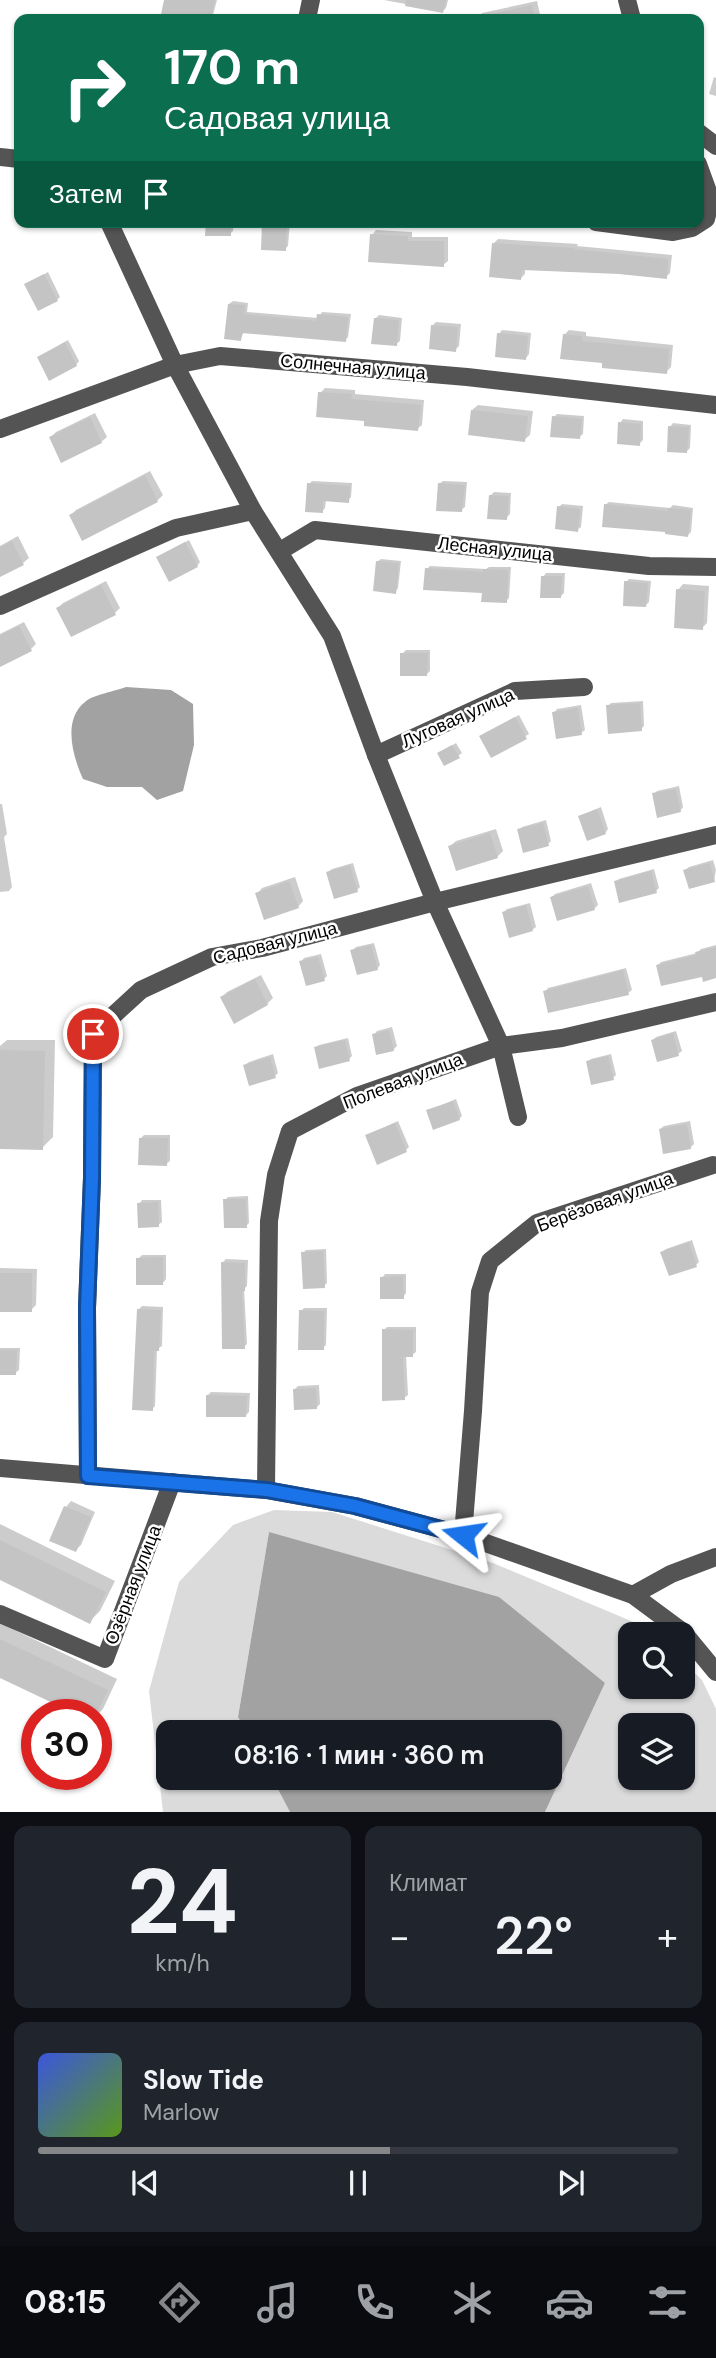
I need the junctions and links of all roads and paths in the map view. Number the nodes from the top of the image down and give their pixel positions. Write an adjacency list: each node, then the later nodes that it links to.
1 (704, 181): 2 (street)
2 (704, 220)
3 (112, 228): 6 (street)
4 (642, 228): 5 (street)
5 (692, 228)
6 (174, 365): 7 (street, Солнечная улица); 8 (street, Солнечная улица); 9 (street)
7 (716, 405)
8 (0, 429)
9 (253, 511): 10 (street); 12 (street)
10 (280, 551): 11 (street, Лесная улица); 14 (street)
11 (716, 567)
12 (0, 606)
13 (584, 687): 14 (street, Луговая улица)
14 (376, 755): 16 (street)
15 (716, 835): 16 (street, Садовая улица)
16 (435, 902): 18 (street); 22 (street, Садовая улица)
17 (716, 1002): 18 (street, Полевая улица)
18 (501, 1046): 19 (street); 24 (street, Полевая улица)
19 (518, 1117)
20 (713, 1165): 25 (street, Берёзовая улица)
21 (0, 1468): 22 (street)
22 (88, 1476): 23 (street)
23 (172, 1482): 24 (street); 28 (street, Озёрная улица)
24 (267, 1490): 25 (street)
25 (463, 1535): 27 (street)
26 (716, 1557): 27 (street)
27 (633, 1595): 29 (street)
28 (0, 1614)
29 (716, 1672)

